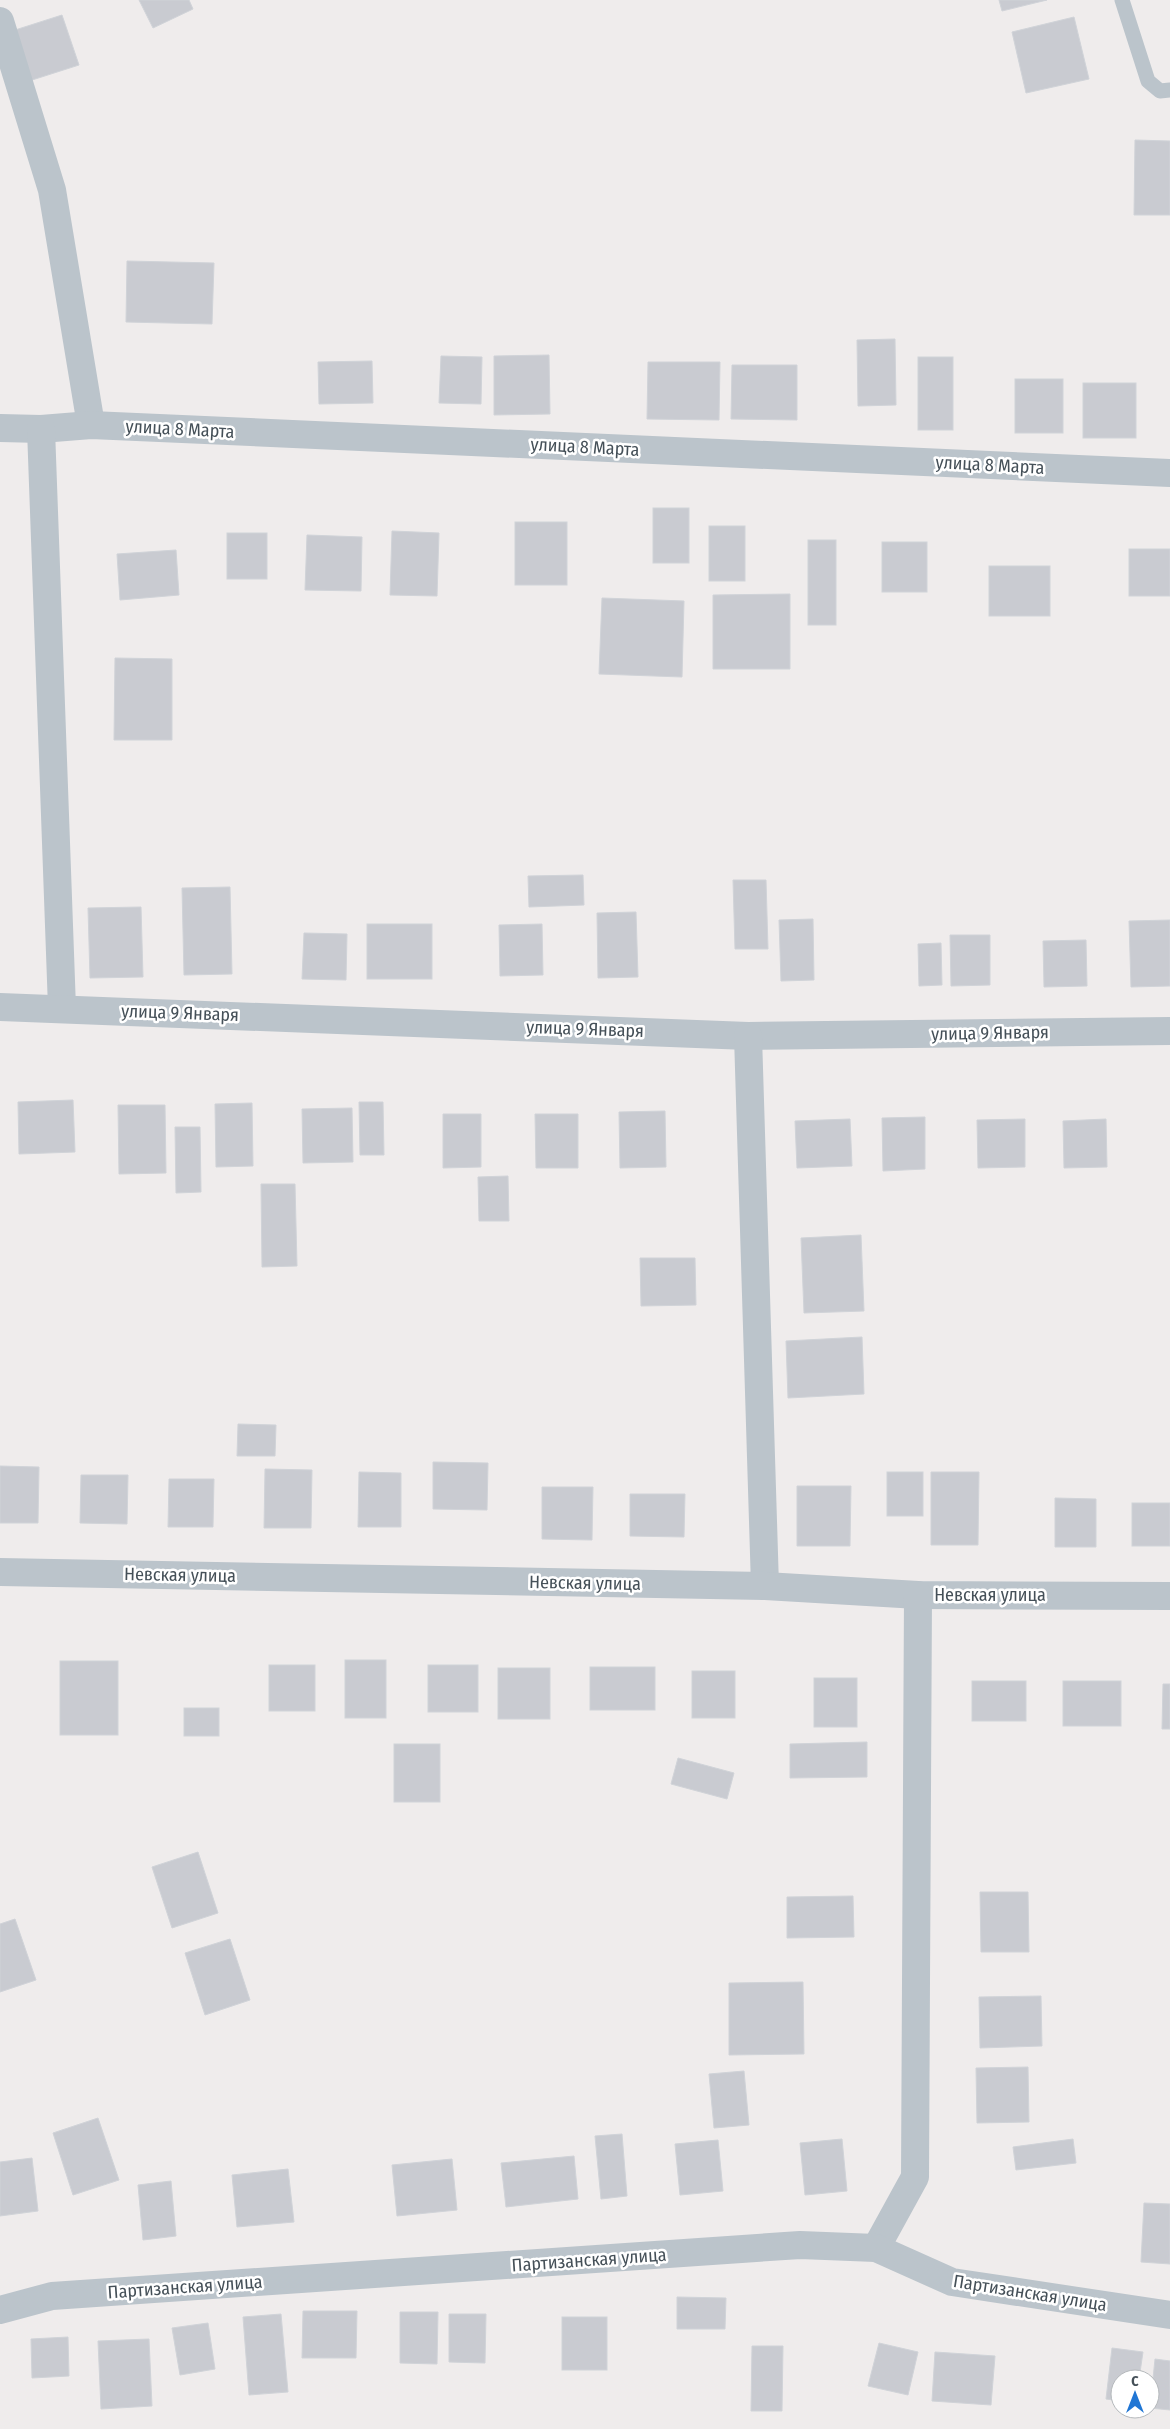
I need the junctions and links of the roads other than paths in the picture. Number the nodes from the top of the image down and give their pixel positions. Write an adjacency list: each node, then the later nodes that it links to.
1 (1122, 0): 3 (lane)
2 (0, 21): 4 (street)
3 (1170, 90)
4 (91, 425): 6 (street, улица 8 Марта); 7 (street, улица 8 Марта)
5 (0, 428): 6 (street, улица 8 Марта)
6 (41, 429): 9 (street)
7 (1170, 473)
8 (0, 1007): 9 (street, улица 9 Января)
9 (62, 1008): 11 (street, улица 9 Января)
10 (1170, 1032): 11 (street, улица 9 Января)
11 (748, 1036): 13 (street)
12 (0, 1572): 13 (street, Невская улица)
13 (765, 1586): 14 (street, Невская улица)
14 (918, 1595): 15 (street, Невская улица); 16 (street)
15 (1170, 1596)
16 (876, 2248): 17 (street, Партизанская улица); 18 (street, Партизанская улица)
17 (0, 2310)
18 (1170, 2315)

